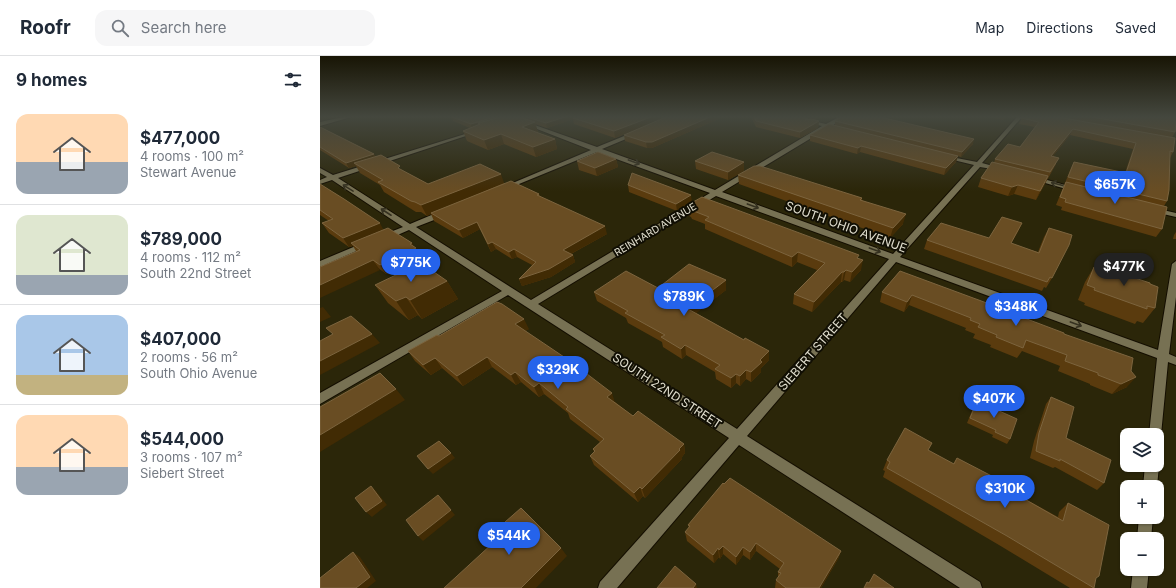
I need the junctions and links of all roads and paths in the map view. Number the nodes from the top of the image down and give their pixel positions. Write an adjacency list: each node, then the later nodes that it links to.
1 (442, 142): 12 (street)
2 (577, 142): 6 (street, SOUTH OHIO AVENUE)
3 (614, 142): 6 (street)
4 (800, 142): 15 (street, REINHARD AVENUE)
5 (998, 142): 8 (street, SIEBERT STREET)
6 (597, 149): 14 (street); 15 (street, SOUTH OHIO AVENUE, one-way to 15)
7 (933, 153): 8 (street)
8 (978, 164): 10 (street); 21 (street, SIEBERT STREET)
9 (320, 170): 12 (street, SOUTH 22ND STREET)
10 (1008, 172)
11 (1024, 176): 16 (street, one-way to 11)
12 (332, 178): 13 (street); 20 (street, SOUTH 22ND STREET, one-way to 12)
13 (320, 182)
14 (500, 189)
15 (716, 192): 21 (street, SOUTH OHIO AVENUE, one-way to 21); 25 (street, REINHARD AVENUE)
16 (1085, 192)
17 (1146, 207): 19 (street)
18 (451, 210): 20 (street)
19 (1176, 215)
20 (410, 227): 22 (street); 24 (street, SOUTH 22ND STREET)
21 (896, 258): 26 (street, SOUTH OHIO AVENUE, one-way to 26); 30 (street, SIEBERT STREET)
22 (320, 264)
23 (1176, 264): 26 (street)
24 (510, 290): 25 (street, SOUTH 22ND STREET); 28 (street)
25 (531, 304): 30 (street, SOUTH 22ND STREET)
26 (1164, 356): 27 (street, SOUTH OHIO AVENUE); 29 (street)
27 (1176, 361)
28 (320, 399)
29 (1156, 428)
30 (739, 437): 32 (street, SIEBERT STREET); 33 (street, SOUTH 22ND STREET)
31 (1140, 576): 34 (street)
32 (606, 588)
33 (974, 588)
34 (1139, 588)

